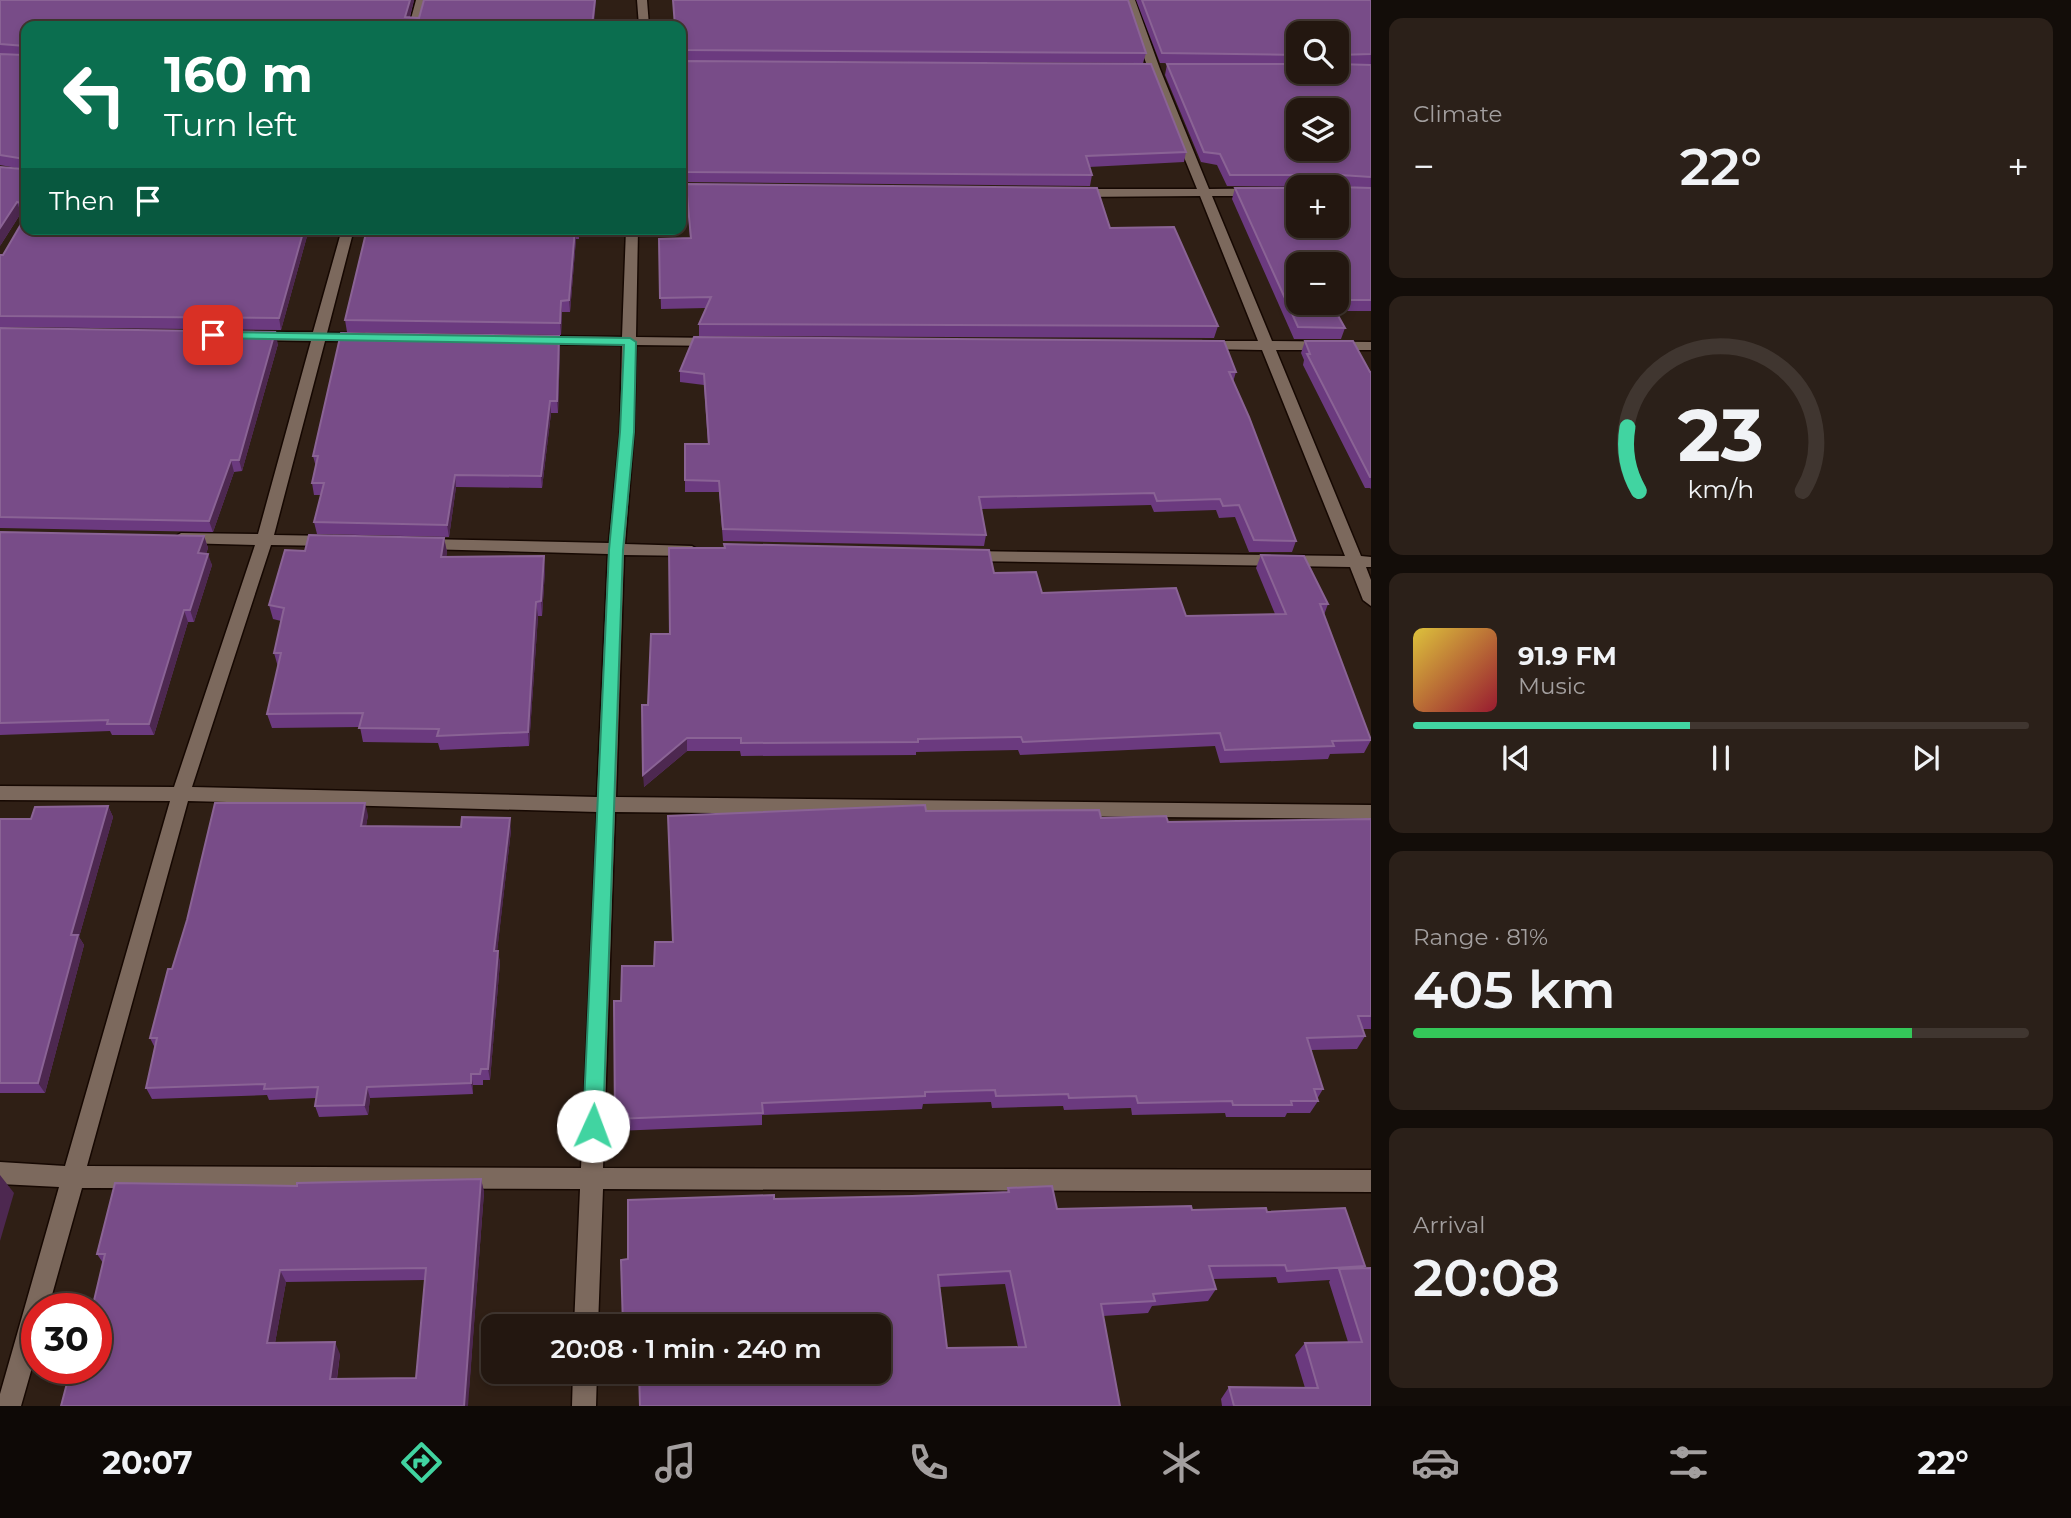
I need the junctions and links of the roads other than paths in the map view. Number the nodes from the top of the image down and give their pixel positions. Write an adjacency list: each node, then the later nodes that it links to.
1 (421, 0): 4 (street)
2 (642, 0): 5 (street)
3 (1130, 0): 6 (street)
4 (415, 21)
5 (644, 21)
6 (1206, 192): 7 (street); 8 (street); 18 (street)
7 (1286, 192)
8 (1060, 193)
9 (346, 235): 12 (street)
10 (632, 235): 15 (street)
11 (236, 335): 12 (street)
12 (320, 336): 13 (street); 21 (street)
13 (374, 337)
14 (522, 340): 15 (street)
15 (630, 342): 16 (street); 24 (street)
16 (727, 342)
17 (1185, 344): 18 (street)
18 (1269, 345): 19 (street); 27 (street)
19 (1371, 346)
20 (167, 538): 21 (street)
21 (265, 539): 22 (street); 30 (street)
22 (346, 541)
23 (400, 543): 24 (street)
24 (616, 550): 25 (street); 31 (street)
25 (714, 551)
26 (951, 555): 27 (street)
27 (1364, 562): 28 (street)
28 (1371, 600)
29 (0, 793): 30 (street)
30 (181, 794): 31 (street); 34 (street)
31 (607, 804): 32 (street); 35 (street)
32 (1371, 812)
33 (0, 1173): 34 (street)
34 (71, 1177): 35 (street); 39 (street)
35 (591, 1180): 36 (street); 37 (street)
36 (1371, 1181)
37 (586, 1314)
38 (585, 1384): 40 (street)
39 (9, 1406)
40 (584, 1406)

